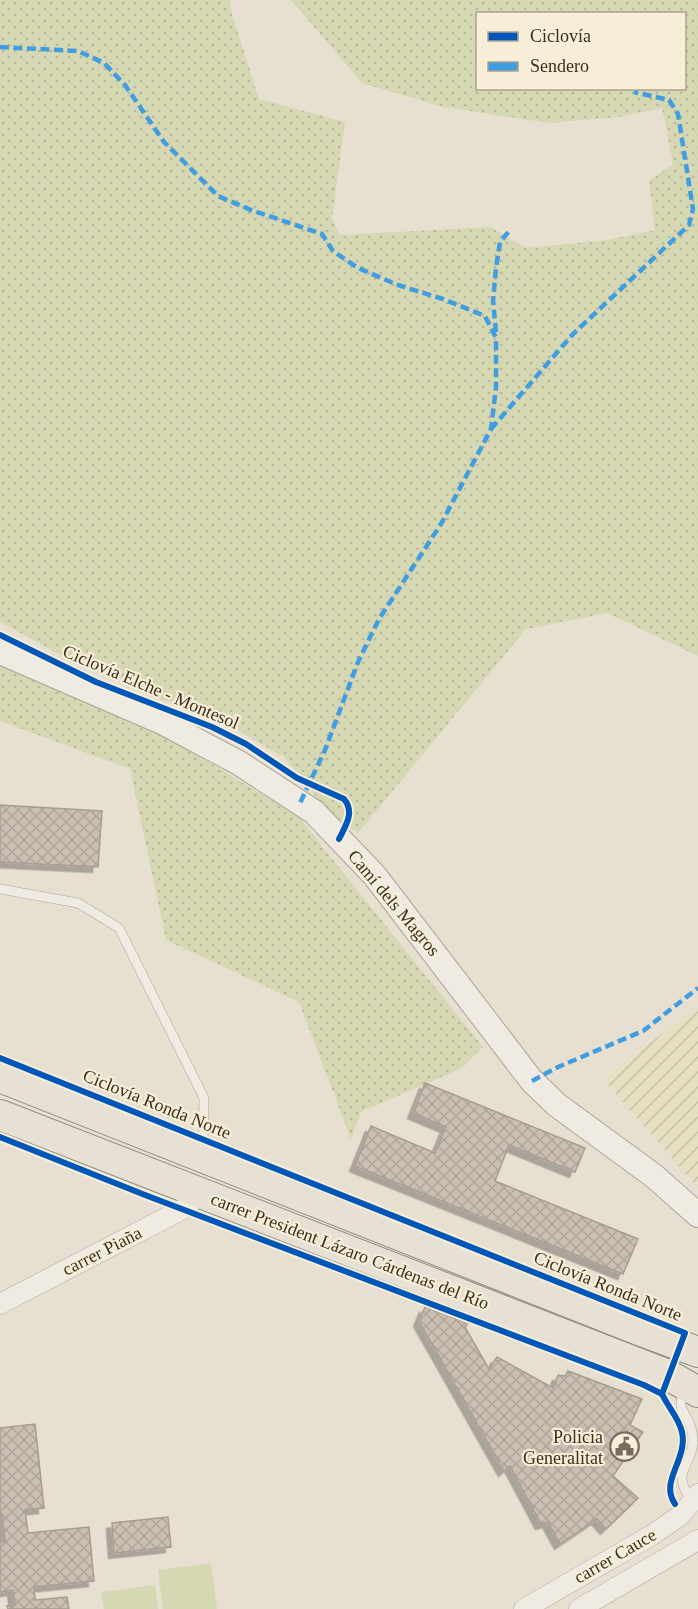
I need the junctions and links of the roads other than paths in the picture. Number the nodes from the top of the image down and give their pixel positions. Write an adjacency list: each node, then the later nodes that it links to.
1 (0, 652): 7 (street, Camí dels Magros)
2 (0, 890): 5 (lane)
3 (0, 1077): 5 (main road, carrer President Lázaro Cárdenas del Río)
4 (0, 1115): 6 (main road, carrer President Lázaro Cárdenas del Río)
5 (203, 1158): 9 (main road, carrer President Lázaro Cárdenas del Río)
6 (201, 1193): 8 (street, carrer Piaña); 10 (main road, carrer President Lázaro Cárdenas del Río)
7 (698, 1215)
8 (0, 1304)
9 (698, 1352)
10 (692, 1388): 11 (lane)
11 (695, 1498): 13 (street, carrer Cauce)
12 (698, 1540): 14 (street, carrer Cauce)
13 (524, 1609)
14 (579, 1609)

